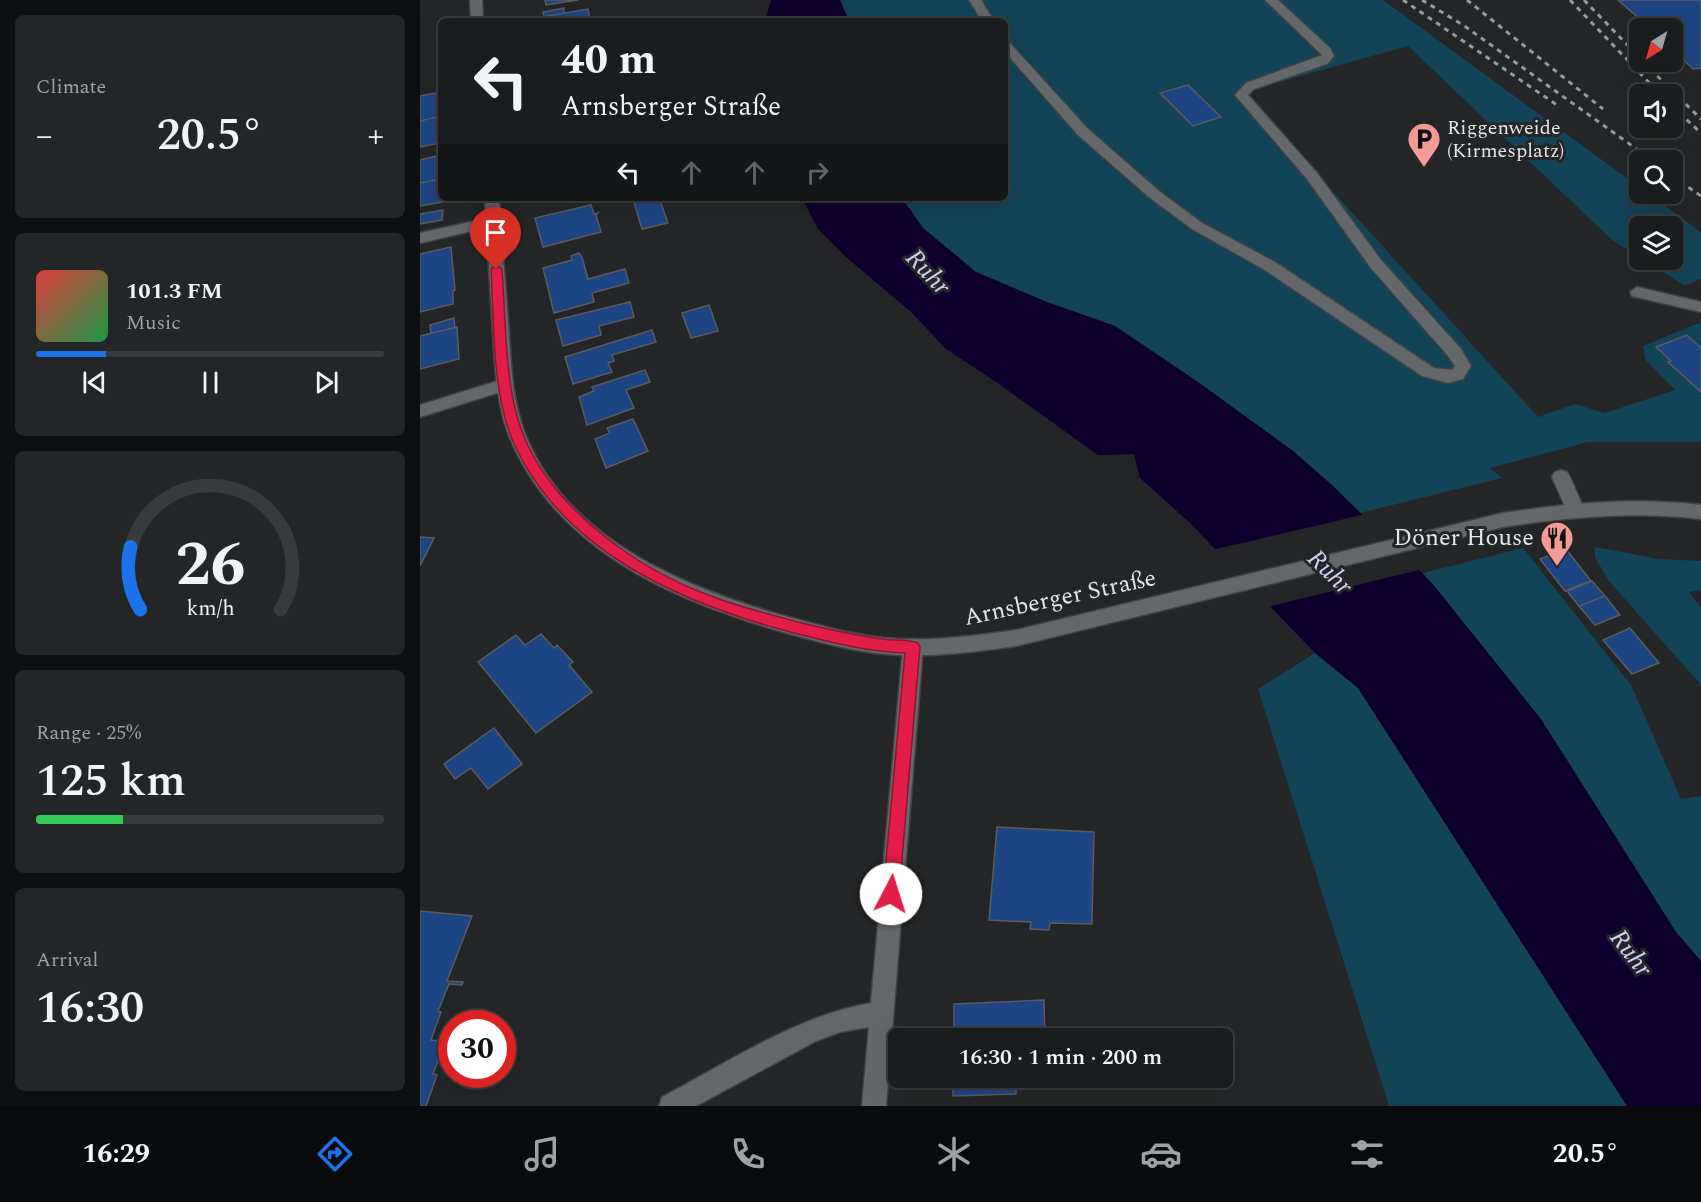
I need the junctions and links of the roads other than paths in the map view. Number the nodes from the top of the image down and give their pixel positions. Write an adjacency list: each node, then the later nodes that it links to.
1 (476, 0): 4 (street)
2 (975, 0): 5 (street)
3 (1271, 0): 6 (street)
4 (477, 18)
5 (986, 18)
6 (1008, 48)
7 (492, 201): 8 (street, Arnsberger Straße)
8 (493, 222): 9 (street); 12 (street, Arnsberger Straße)
9 (420, 238)
10 (1637, 292): 11 (street)
11 (1701, 307)
12 (504, 385): 13 (street); 17 (street, Arnsberger Straße)
13 (420, 411)
14 (1561, 477): 15 (street)
15 (1575, 509): 16 (street, Arnsberger Straße); 17 (street, Arnsberger Straße)
16 (1701, 512)
17 (913, 647): 18 (street)
18 (880, 1013): 19 (street); 20 (street)
19 (672, 1106)
20 (874, 1106)

